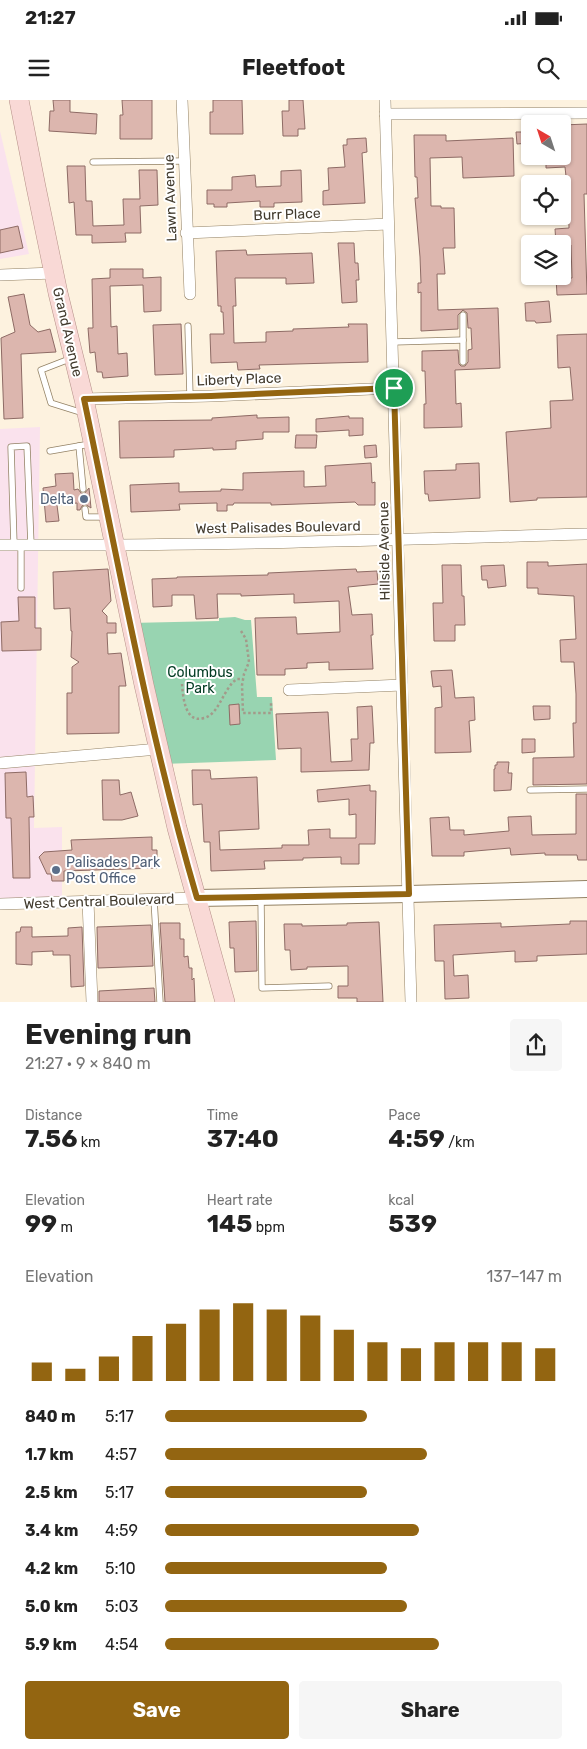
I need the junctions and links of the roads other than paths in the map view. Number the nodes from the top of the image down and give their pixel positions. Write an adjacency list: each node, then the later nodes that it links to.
1 (19, 100): 11 (main road, Grand Avenue)
2 (182, 100): 6 (street, Lawn Avenue)
3 (384, 100): 5 (street, Hillside Avenue)
4 (587, 113): 5 (street)
5 (385, 114): 8 (street, Hillside Avenue)
6 (184, 161): 7 (lane); 9 (street, Lawn Avenue)
7 (93, 162)
8 (388, 224): 9 (street, Burr Place); 16 (street, Hillside Avenue)
9 (186, 233): 12 (street, Lawn Avenue)
10 (0, 274): 11 (street)
11 (54, 274): 17 (main road, Grand Avenue)
12 (190, 294)
13 (463, 314): 15 (lane)
14 (188, 326): 20 (lane)
15 (463, 340): 16 (lane); 18 (lane)
16 (392, 342): 19 (street, Hillside Avenue)
17 (74, 357): 21 (main road, Grand Avenue); 21 (lane)
18 (463, 362)
19 (394, 388): 20 (street, Liberty Place); 28 (street, Hillside Avenue)
20 (190, 396): 21 (street, Liberty Place)
21 (86, 407): 22 (main road, Grand Avenue)
22 (86, 445): 23 (lane); 24 (lane); 26 (main road, Grand Avenue)
23 (50, 451)
24 (83, 489)
25 (84, 509): 26 (lane)
26 (108, 517): 31 (main road, Grand Avenue)
27 (587, 534): 28 (street, West Palisades Boulevard)
28 (398, 540): 31 (street, West Palisades Boulevard); 33 (street, Hillside Avenue)
29 (0, 545): 30 (street, West Palisades Boulevard)
30 (22, 545): 30 (lane); 31 (street, West Palisades Boulevard); 32 (lane)
31 (114, 546): 35 (main road, Grand Avenue)
32 (21, 588)
33 (402, 685): 34 (street); 40 (street, Hillside Avenue)
34 (289, 690)
35 (158, 749): 36 (street); 42 (main road, Grand Avenue)
36 (0, 763)
37 (587, 789): 38 (lane)
38 (530, 790)
39 (587, 888): 40 (main road, West Central Boulevard)
40 (409, 894): 41 (main road, West Central Boulevard); 50 (street, Hillside Avenue)
41 (261, 897): 42 (main road, West Central Boulevard); 46 (lane)
42 (197, 898): 43 (street, West Central Boulevard); 49 (main road, Grand Avenue)
43 (154, 899): 44 (street, West Central Boulevard); 48 (lane)
44 (88, 901): 45 (street, West Central Boulevard); 47 (street)
45 (0, 904)
46 (329, 986)
47 (92, 1002)
48 (160, 1002)
49 (225, 1002)
50 (412, 1002)

